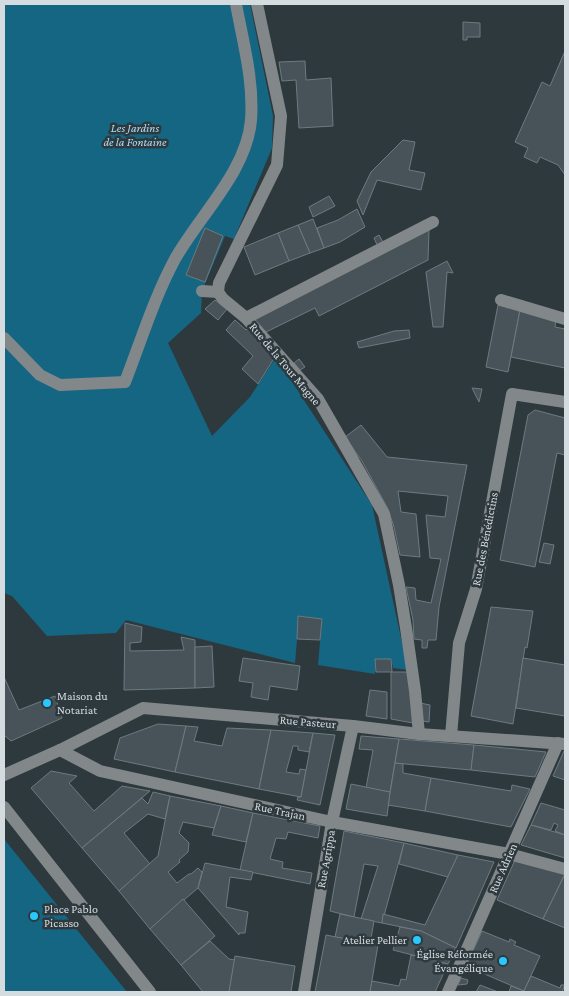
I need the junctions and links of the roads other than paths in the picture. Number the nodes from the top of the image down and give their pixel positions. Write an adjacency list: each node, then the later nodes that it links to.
1 (236, 4): 9 (street)
2 (257, 4): 5 (street)
3 (433, 222): 7 (street)
4 (202, 291): 5 (street)
5 (218, 292): 7 (street, Rue de la Tour Magne)
6 (501, 300): 8 (street)
7 (246, 318): 12 (street, Rue de la Tour Magne)
8 (565, 319)
9 (4, 338)
10 (565, 402): 13 (street, Rue des Bénédictins)
11 (353, 726): 12 (street, Rue Pasteur); 15 (street, Rue Pasteur); 18 (street, Rue Agrippa)
12 (419, 734): 13 (street, Rue Pasteur)
13 (450, 736): 14 (street, Rue Pasteur)
14 (562, 744): 19 (street, Rue Adrien)
15 (60, 750): 16 (street); 18 (street, Rue Trajan)
16 (4, 775)
17 (4, 807): 21 (street)
18 (332, 822): 19 (street, Rue Trajan); 22 (street, Rue Agrippa)
19 (509, 854): 20 (street, Rue Trajan); 23 (street, Rue Adrien)
20 (565, 869)
21 (150, 992)
22 (304, 992)
23 (448, 992)

